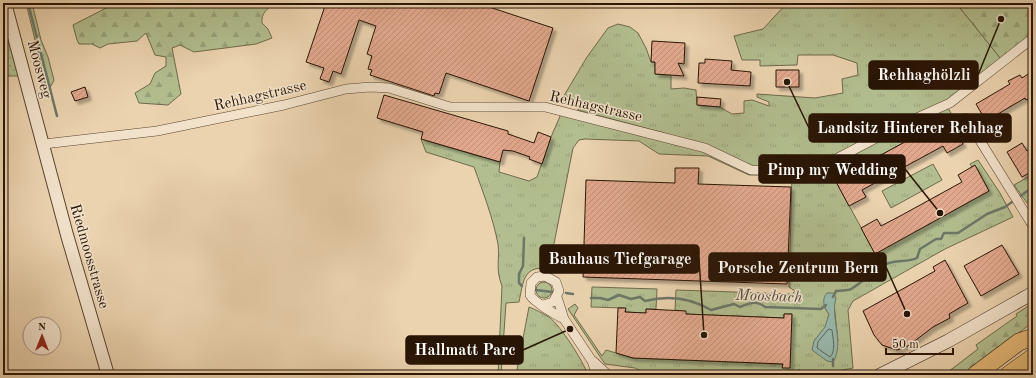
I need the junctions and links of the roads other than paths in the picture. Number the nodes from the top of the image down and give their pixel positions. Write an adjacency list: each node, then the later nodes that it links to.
1 (6, 3): 4 (street, Moosweg)
2 (1033, 38): 4 (street, Rehhagstrasse)
3 (966, 118): 5 (street)
4 (44, 144): 15 (street, Riedmoosstrasse)
5 (1033, 226)
6 (1033, 293): 18 (main road)
7 (557, 297): 8 (street); 8 (street); 9 (street)
8 (543, 305): 9 (street)
9 (564, 319): 13 (street)
10 (1033, 337): 19 (highway)
11 (1033, 341): 20 (highway)
12 (1033, 357): 21 (highway)
13 (592, 361): 16 (street); 17 (street)
14 (1033, 369): 22 (highway)
15 (108, 375)
16 (597, 375)
17 (608, 375)
18 (880, 375)
19 (975, 375)
20 (988, 375)
21 (1008, 375)
22 (1027, 375)

